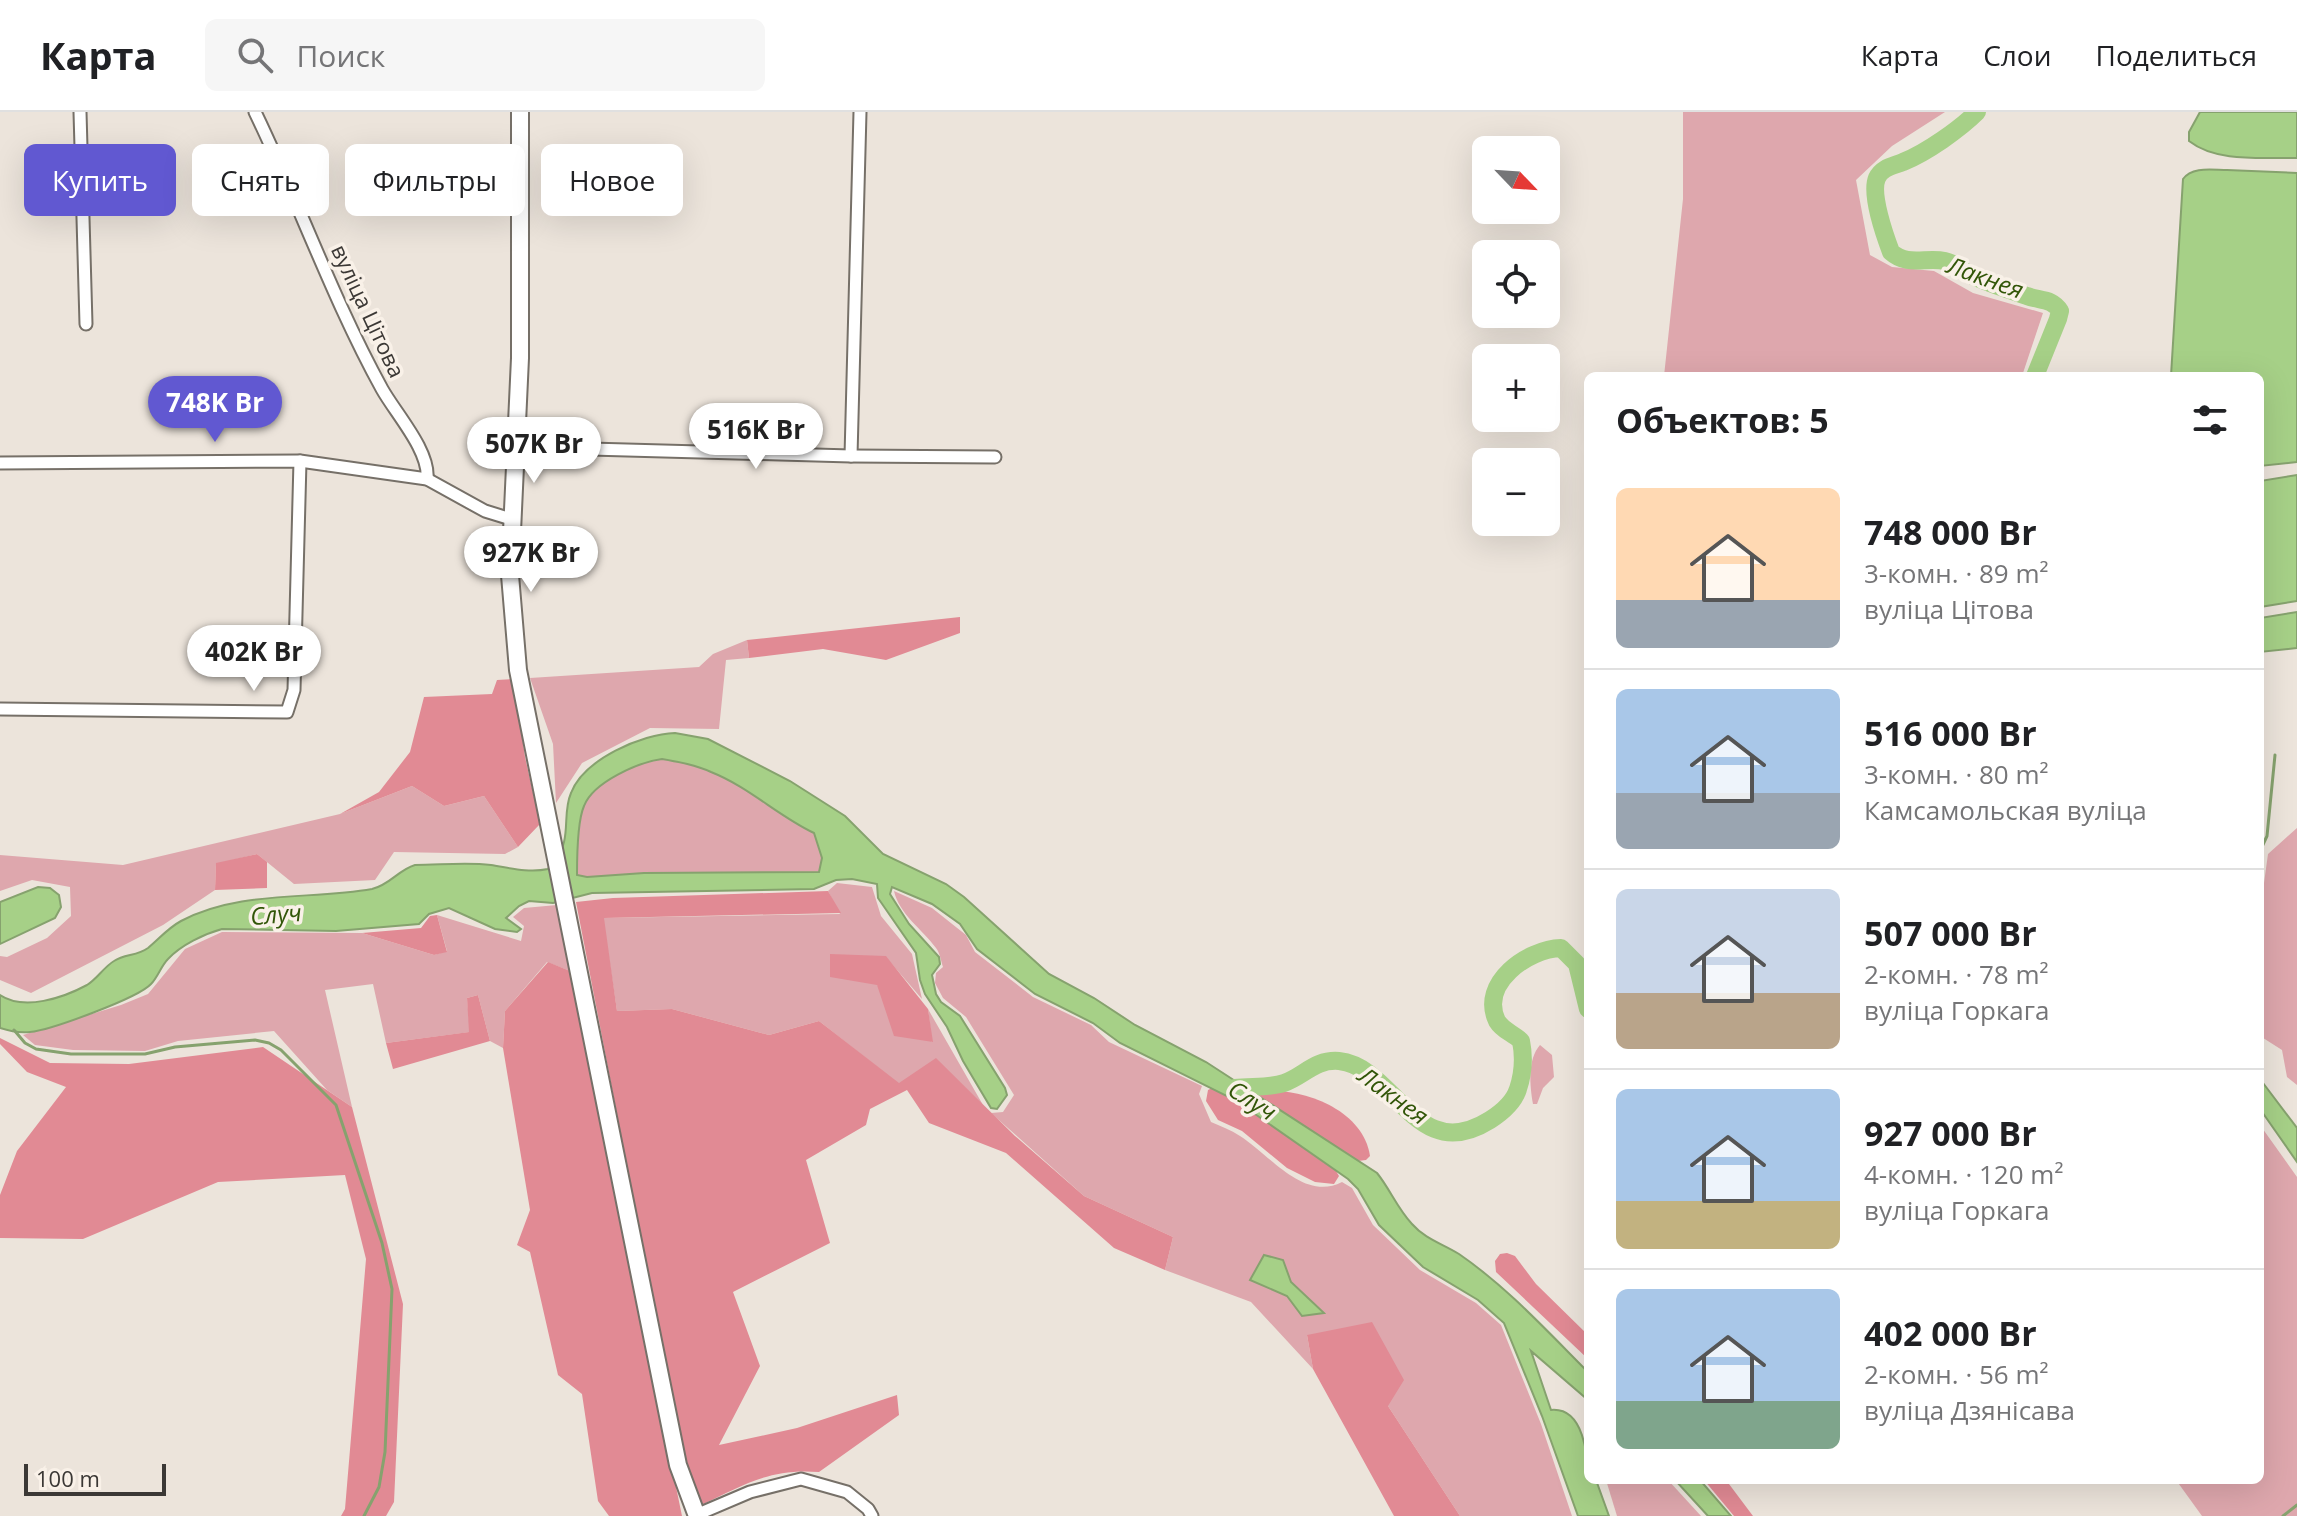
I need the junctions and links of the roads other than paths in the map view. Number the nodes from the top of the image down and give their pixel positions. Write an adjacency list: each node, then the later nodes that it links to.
1 (80, 112): 5 (street)
2 (255, 112): 11 (street, вуліца Цітова)
3 (520, 112): 6 (main road)
4 (860, 112): 7 (street)
5 (86, 324)
6 (517, 447): 7 (street); 12 (main road)
7 (851, 456): 8 (street)
8 (995, 457)
9 (300, 461): 10 (street); 11 (street); 13 (street)
10 (0, 463)
11 (427, 479): 12 (street)
12 (511, 519): 14 (main road)
13 (0, 709)
14 (697, 1516): 15 (street)
15 (872, 1516)

